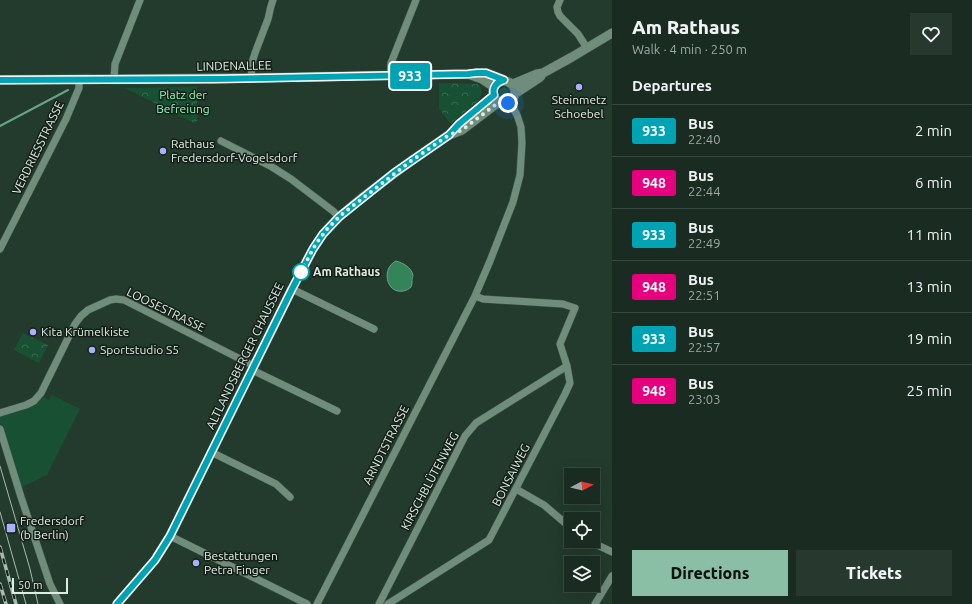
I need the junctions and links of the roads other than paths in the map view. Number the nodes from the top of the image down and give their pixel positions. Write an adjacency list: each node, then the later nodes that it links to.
1 (140, 0): 11 (street)
2 (273, 0): 9 (street)
3 (416, 0): 8 (street)
4 (560, 0): 6 (street)
5 (612, 33): 6 (main road)
6 (587, 48): 14 (main road)
7 (468, 74): 8 (main road, LINDENALLEE); 13 (main road, LINDENALLEE); 15 (main road, LINDENALLEE)
8 (390, 76): 9 (main road, LINDENALLEE)
9 (252, 78): 11 (main road, LINDENALLEE)
10 (79, 79): 11 (main road, LINDENALLEE); 12 (main road, LINDENALLEE); 18 (street, VERDRIESSTRASSE)
11 (114, 79)
12 (0, 80)
13 (504, 80): 14 (main road); 15 (main road, ALTLANDSBERGER CHAUSSEE)
14 (513, 93): 15 (main road); 20 (street, ARNDTSTRASSE)
15 (495, 95): 17 (main road, ALTLANDSBERGER CHAUSSEE)
16 (221, 141): 17 (street)
17 (339, 217): 19 (main road, ALTLANDSBERGER CHAUSSEE)
18 (0, 249)
19 (292, 289): 21 (street); 23 (main road, ALTLANDSBERGER CHAUSSEE)
20 (475, 296): 22 (street, BONSAIWEG); 38 (street, ARNDTSTRASSE)
21 (374, 329)
22 (567, 366): 28 (street, BONSAIWEG); 39 (street, KIRSCHBLÜTENWEG)
23 (253, 368): 24 (street, LOOSESTRASSE); 25 (street, LOOSESTRASSE); 27 (main road, ALTLANDSBERGER CHAUSSEE)
24 (337, 412)
25 (0, 413)
26 (0, 429): 35 (street)
27 (211, 452): 29 (street); 31 (main road, ALTLANDSBERGER CHAUSSEE)
28 (516, 489): 30 (street); 40 (street, BONSAIWEG)
29 (290, 497)
30 (564, 522)
31 (170, 536): 36 (main road, ALTLANDSBERGER CHAUSSEE); 37 (street)
32 (600, 546): 33 (street)
33 (612, 552)
34 (612, 576): 41 (street)
35 (60, 604)
36 (117, 604)
37 (307, 604)
38 (317, 604)
39 (379, 604)
40 (388, 604)
41 (595, 604)

